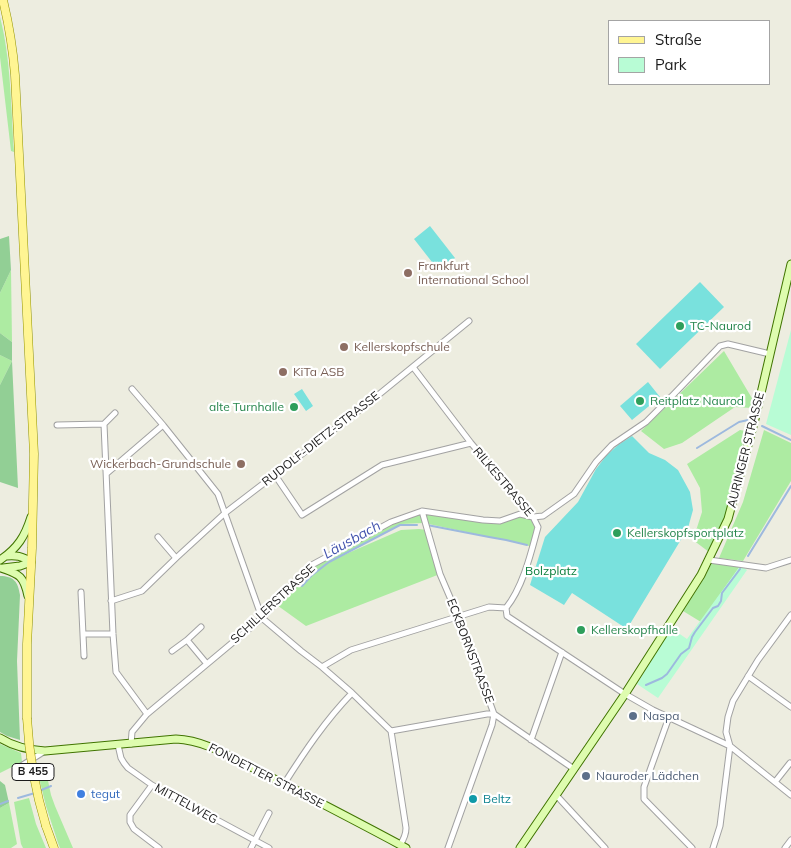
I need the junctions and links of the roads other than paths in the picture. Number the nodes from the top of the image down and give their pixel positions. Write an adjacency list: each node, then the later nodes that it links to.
1 (2, 0): 15 (main road, B 455)
2 (791, 264): 4 (street, AURINGER STRASSE)
3 (468, 321): 5 (street, RUDOLF-DIETZ-STRASSE)
4 (770, 354): 17 (street, SCHILLERSTRASSE); 21 (street, AURINGER STRASSE)
5 (413, 368): 11 (street, RILKESTRASSE); 13 (street, RUDOLF-DIETZ-STRASSE)
6 (132, 389): 10 (street)
7 (115, 413): 8 (street)
8 (104, 424): 9 (street); 12 (street)
9 (56, 425)
10 (164, 425): 12 (street); 16 (street)
11 (471, 443): 13 (street); 17 (street, RILKESTRASSE)
12 (107, 473): 26 (street)
13 (275, 475): 16 (street, RUDOLF-DIETZ-STRASSE)
14 (422, 511): 17 (street, SCHILLERSTRASSE); 30 (street, ECKBORNSTRASSE); 31 (street, SCHILLERSTRASSE)
15 (33, 512): 19 (street); 23 (main road, B 455)
16 (225, 514): 20 (street, RUDOLF-DIETZ-STRASSE); 31 (street)
17 (533, 517): 28 (street, RILKESTRASSE)
18 (158, 537): 20 (street)
19 (3, 558): 23 (street)
20 (176, 558): 26 (street, RUDOLF-DIETZ-STRASSE)
21 (709, 560): 22 (street); 43 (street, AURINGER STRASSE)
22 (791, 560)
23 (31, 562): 24 (street); 27 (main road, B 455)
24 (1, 569): 27 (street)
25 (81, 592): 33 (street)
26 (112, 601): 34 (street)
27 (28, 608): 67 (main road, B 455, bridge)
28 (506, 608): 30 (street); 37 (street)
29 (791, 615): 41 (street)
30 (458, 616): 40 (street); 46 (street, ECKBORNSTRASSE)
31 (262, 618): 39 (street, SCHILLERSTRASSE); 40 (street)
32 (201, 627): 35 (street)
33 (83, 634): 34 (street); 38 (street)
34 (113, 634): 45 (street)
35 (187, 640): 36 (street); 39 (street)
36 (172, 651)
37 (562, 652): 43 (street); 50 (street)
38 (84, 656)
39 (207, 664): 45 (street, SCHILLERSTRASSE)
40 (322, 666): 42 (street)
41 (748, 676): 44 (street); 53 (street)
42 (352, 693): 48 (street); 59 (street)
43 (625, 694): 47 (street); 57 (street, AURINGER STRASSE)
44 (791, 706)
45 (147, 714): 51 (street, SCHILLERSTRASSE)
46 (494, 714): 48 (street); 50 (street); 71 (street, ECKBORNSTRASSE)
47 (669, 717): 53 (street); 74 (street)
48 (390, 731): 66 (street)
49 (0, 738): 54 (street, FONDETTER STRASSE)
50 (531, 740): 57 (street)
51 (131, 744): 52 (street, FONDETTER STRASSE); 59 (street, FONDETTER STRASSE)
52 (118, 745): 54 (street, FONDETTER STRASSE); 60 (street, MITTELWEG)
53 (730, 746): 58 (street); 75 (street)
54 (44, 751): 56 (street)
55 (790, 763): 58 (street)
56 (20, 766)
57 (574, 769): 62 (street, AURINGER STRASSE)
58 (775, 782): 61 (street)
59 (284, 784): 66 (street, FONDETTER STRASSE)
60 (152, 785): 65 (street, MITTELWEG); 68 (street)
61 (791, 794)
62 (556, 795): 72 (street, AURINGER STRASSE); 73 (street)
63 (269, 813): 65 (street)
64 (791, 840): 76 (street)
65 (255, 841): 69 (street); 70 (street, MITTELWEG)
66 (403, 847)
67 (54, 848)
68 (159, 848)
69 (251, 848)
70 (269, 848)
71 (448, 848)
72 (520, 848)
73 (605, 848)
74 (692, 848)
75 (713, 848)
76 (785, 848)

